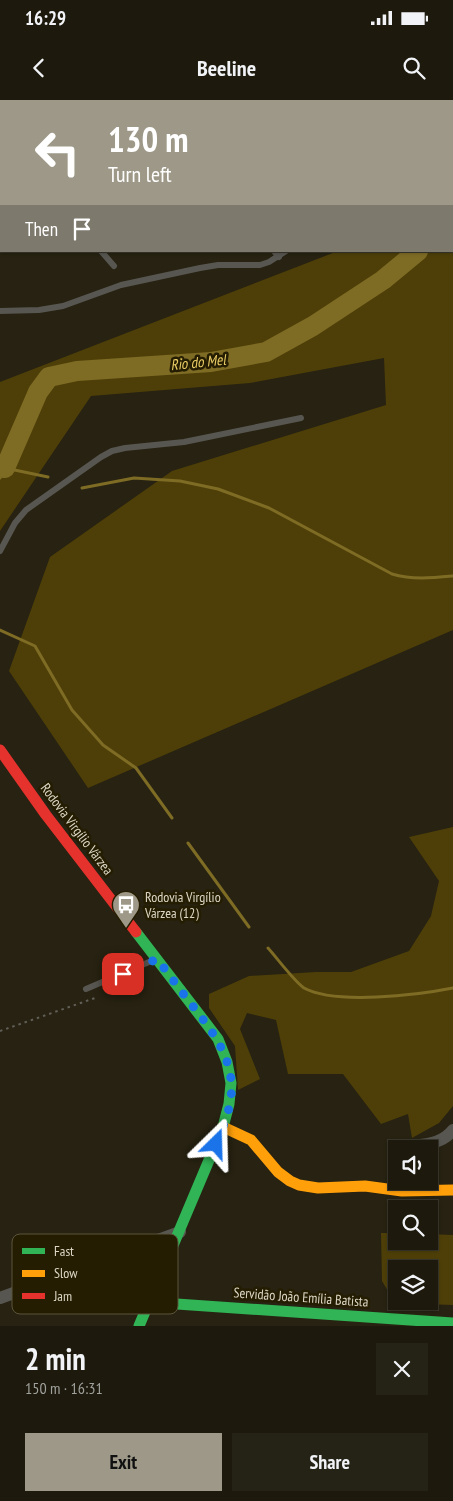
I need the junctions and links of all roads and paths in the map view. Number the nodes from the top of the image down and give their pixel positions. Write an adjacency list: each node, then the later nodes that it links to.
1 (102, 252): 5 (lane)
2 (275, 252): 4 (lane)
3 (285, 252): 4 (lane)
4 (279, 257): 6 (lane)
5 (114, 266)
6 (0, 311)
7 (301, 418): 8 (lane)
8 (0, 552)
9 (0, 750): 10 (main road, Rodovia Virgílio Várzea)
10 (157, 959): 11 (lane); 14 (main road, Rodovia Virgílio Várzea)
11 (86, 988)
12 (95, 998): 13 (path)
13 (0, 1031)
14 (223, 1127): 17 (main road); 20 (main road, Rodovia Virgílio Várzea)
15 (453, 1130): 16 (street)
16 (438, 1141)
17 (388, 1186)
18 (438, 1189): 19 (main road)
19 (453, 1190)
20 (180, 1232): 21 (street); 22 (main road, Rodovia Virgílio Várzea)
21 (175, 1234)
22 (178, 1236)
23 (12, 1294): 24 (street)
24 (0, 1298)
25 (178, 1304): 27 (main road, Servidão João Emília Batista)
26 (144, 1314): 28 (main road, Rodovia Virgílio Várzea)
27 (453, 1323)
28 (139, 1326)

